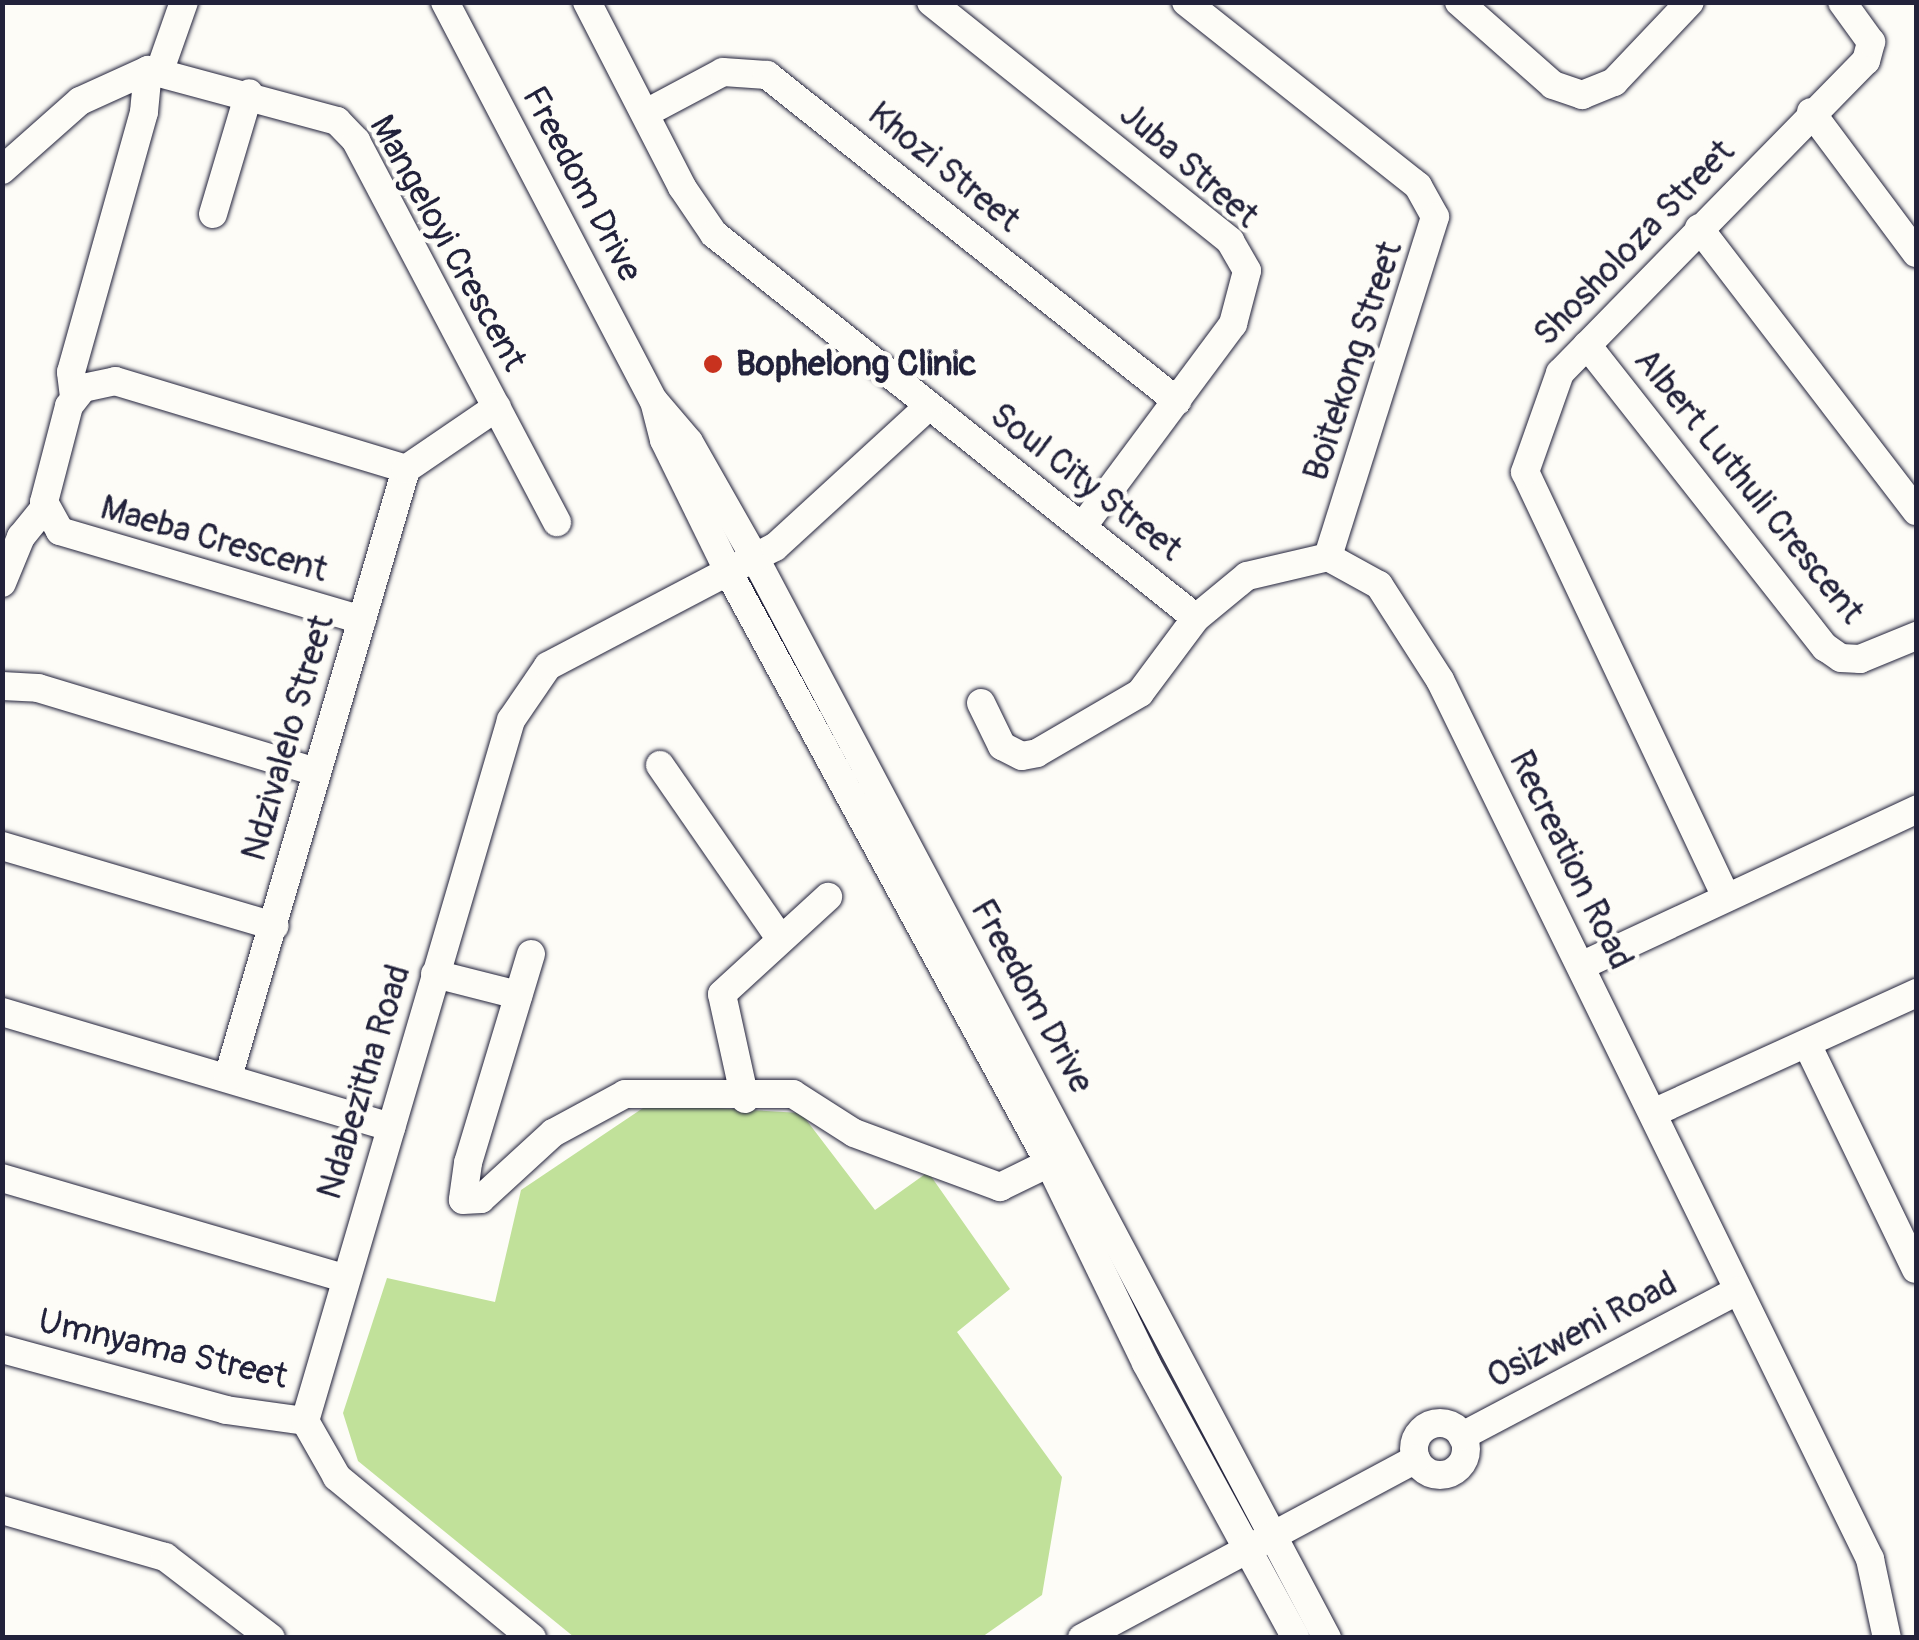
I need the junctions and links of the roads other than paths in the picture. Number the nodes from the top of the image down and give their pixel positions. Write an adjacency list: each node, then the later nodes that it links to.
1 (184, 2): 9 (street)
2 (444, 2): 19 (street, Freedom Drive)
3 (587, 2): 12 (street, Soul City Street)
4 (931, 2): 20 (street, Juba Street)
5 (1186, 2): 28 (street, Boitekong Street)
6 (1458, 2): 7 (street)
7 (1690, 2)
8 (1842, 2): 11 (street, Shosholoza Street)
9 (154, 70): 10 (street, Mangeloyi Crescent); 13 (street); 18 (street)
10 (249, 93): 14 (street); 22 (street, Mangeloyi Crescent)
11 (1811, 112): 15 (street, Shosholoza Street); 16 (street)
12 (646, 113): 20 (street, Khozi Street); 21 (street, Soul City Street)
13 (2, 170)
14 (213, 214)
15 (1699, 228): 17 (street, Shosholoza Street); 25 (street)
16 (1916, 253)
17 (1587, 344): 34 (street, Albert Luthuli Crescent); 42 (street, Shosholoza Street)
18 (74, 397): 23 (street); 24 (street)
19 (654, 401): 29 (street, Freedom Drive); 30 (street, Freedom Drive)
20 (1176, 402): 27 (street, Juba Street)
21 (929, 406): 27 (street, Soul City Street); 29 (street, Ndabezitha Road)
22 (496, 407): 23 (street); 26 (street, Mangeloyi Crescent)
23 (406, 469): 33 (street, Ndzivalelo Street)
24 (44, 507): 31 (street); 33 (street, Maeba Crescent)
25 (1916, 511)
26 (557, 522)
27 (1082, 527): 32 (street, Soul City Street)
28 (1328, 557): 32 (street); 46 (street, Recreation Road)
29 (756, 560): 30 (street, Ndabezitha Road); 64 (street, Freedom Drive)
30 (730, 575): 47 (street, Ndabezitha Road); 56 (street, Freedom Drive)
31 (2, 583)
32 (1196, 618): 36 (street)
33 (362, 620): 38 (street, Ndzivalelo Street)
34 (1916, 636)
35 (2, 686): 38 (street)
36 (981, 703)
37 (660, 764): 44 (street)
38 (317, 772): 43 (street, Ndzivalelo Street)
39 (1916, 810): 42 (street)
40 (2, 846): 43 (street)
41 (828, 897): 44 (street)
42 (1726, 897): 46 (street)
43 (274, 926): 52 (street, Ndzivalelo Street)
44 (780, 938): 53 (street)
45 (531, 954): 49 (street)
46 (1582, 966): 54 (street, Recreation Road)
47 (435, 974): 49 (street); 55 (street, Ndabezitha Road)
48 (1916, 992): 51 (street)
49 (518, 994): 53 (street)
50 (2, 1012): 52 (street)
51 (1807, 1044): 54 (street); 58 (street)
52 (228, 1077): 55 (street)
53 (746, 1099): 56 (street)
54 (1653, 1114): 60 (street, Recreation Road)
55 (391, 1127): 59 (street, Ndabezitha Road)
56 (1050, 1162): 64 (street, Freedom Drive)
57 (2, 1178): 59 (street)
58 (1916, 1269)
59 (344, 1278): 62 (street, Ndabezitha Road)
60 (1737, 1291): 64 (street, Osizweni Road); 70 (street, Recreation Road)
61 (2, 1349): 62 (street, Umnyama Street)
62 (306, 1421): 66 (street)
63 (2, 1510): 65 (street)
64 (1260, 1541): 67 (street); 68 (street, Freedom Drive); 69 (street, Freedom Drive)
65 (271, 1638)
66 (532, 1638)
67 (1082, 1638)
68 (1296, 1638)
69 (1326, 1638)
70 (1886, 1638)

